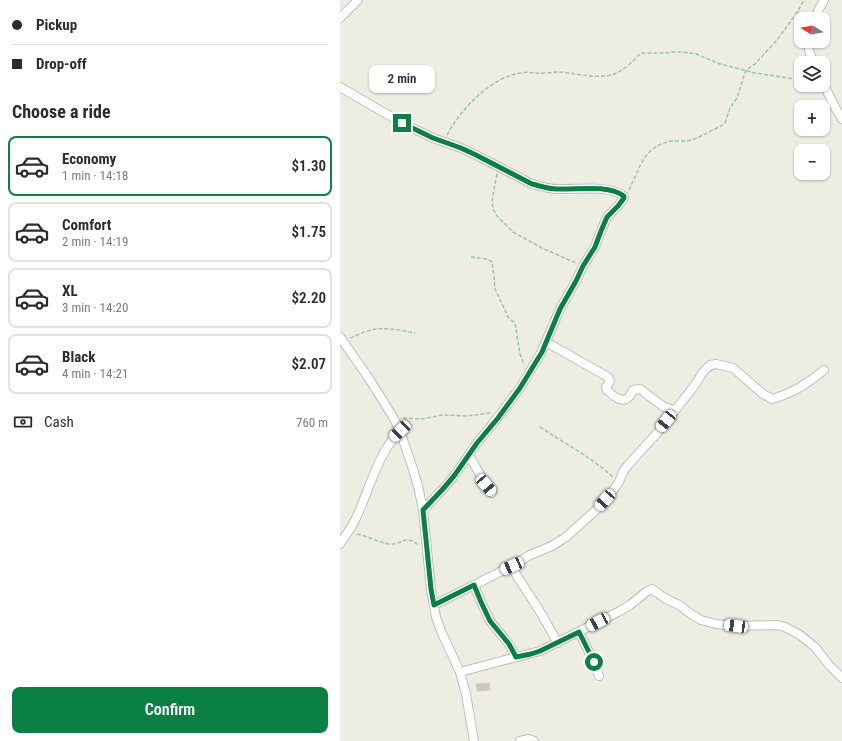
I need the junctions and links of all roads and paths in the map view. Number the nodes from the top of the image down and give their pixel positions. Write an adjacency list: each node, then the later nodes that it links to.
1 (358, 0): 6 (street)
2 (804, 0): 4 (path)
3 (824, 0): 5 (street)
4 (798, 11): 7 (path)
5 (818, 12)
6 (340, 18)
7 (746, 70): 8 (path); 12 (path); 14 (path)
8 (794, 79)
9 (340, 86): 12 (street)
10 (827, 92): 11 (street)
11 (842, 119)
12 (444, 142): 13 (street)
13 (499, 167): 14 (street); 16 (path)
14 (624, 196): 16 (street)
15 (471, 257): 21 (path)
16 (583, 266): 19 (street)
17 (415, 333): 18 (path)
18 (341, 339): 24 (street)
19 (546, 342): 21 (street); 22 (street)
20 (824, 370): 22 (street)
21 (528, 376): 23 (street)
22 (674, 410): 28 (street)
23 (503, 411): 24 (path); 27 (street)
24 (393, 417): 26 (street)
25 (540, 427): 28 (path)
26 (400, 431): 30 (street); 31 (street)
27 (469, 456): 29 (street); 30 (street)
28 (619, 482): 34 (street)
29 (492, 493)
30 (423, 510): 33 (street)
31 (347, 533): 32 (street); 33 (path)
32 (340, 544)
33 (428, 554): 36 (street)
34 (512, 566): 35 (street); 38 (street)
35 (474, 585): 36 (street); 39 (street)
36 (434, 605): 40 (street)
37 (579, 632): 38 (street); 41 (street); 42 (street)
38 (558, 643): 39 (street)
39 (516, 657): 40 (street)
40 (460, 672): 43 (street)
41 (599, 676)
42 (842, 678)
43 (474, 741)
44 (520, 741): 45 (street)
45 (534, 741)

